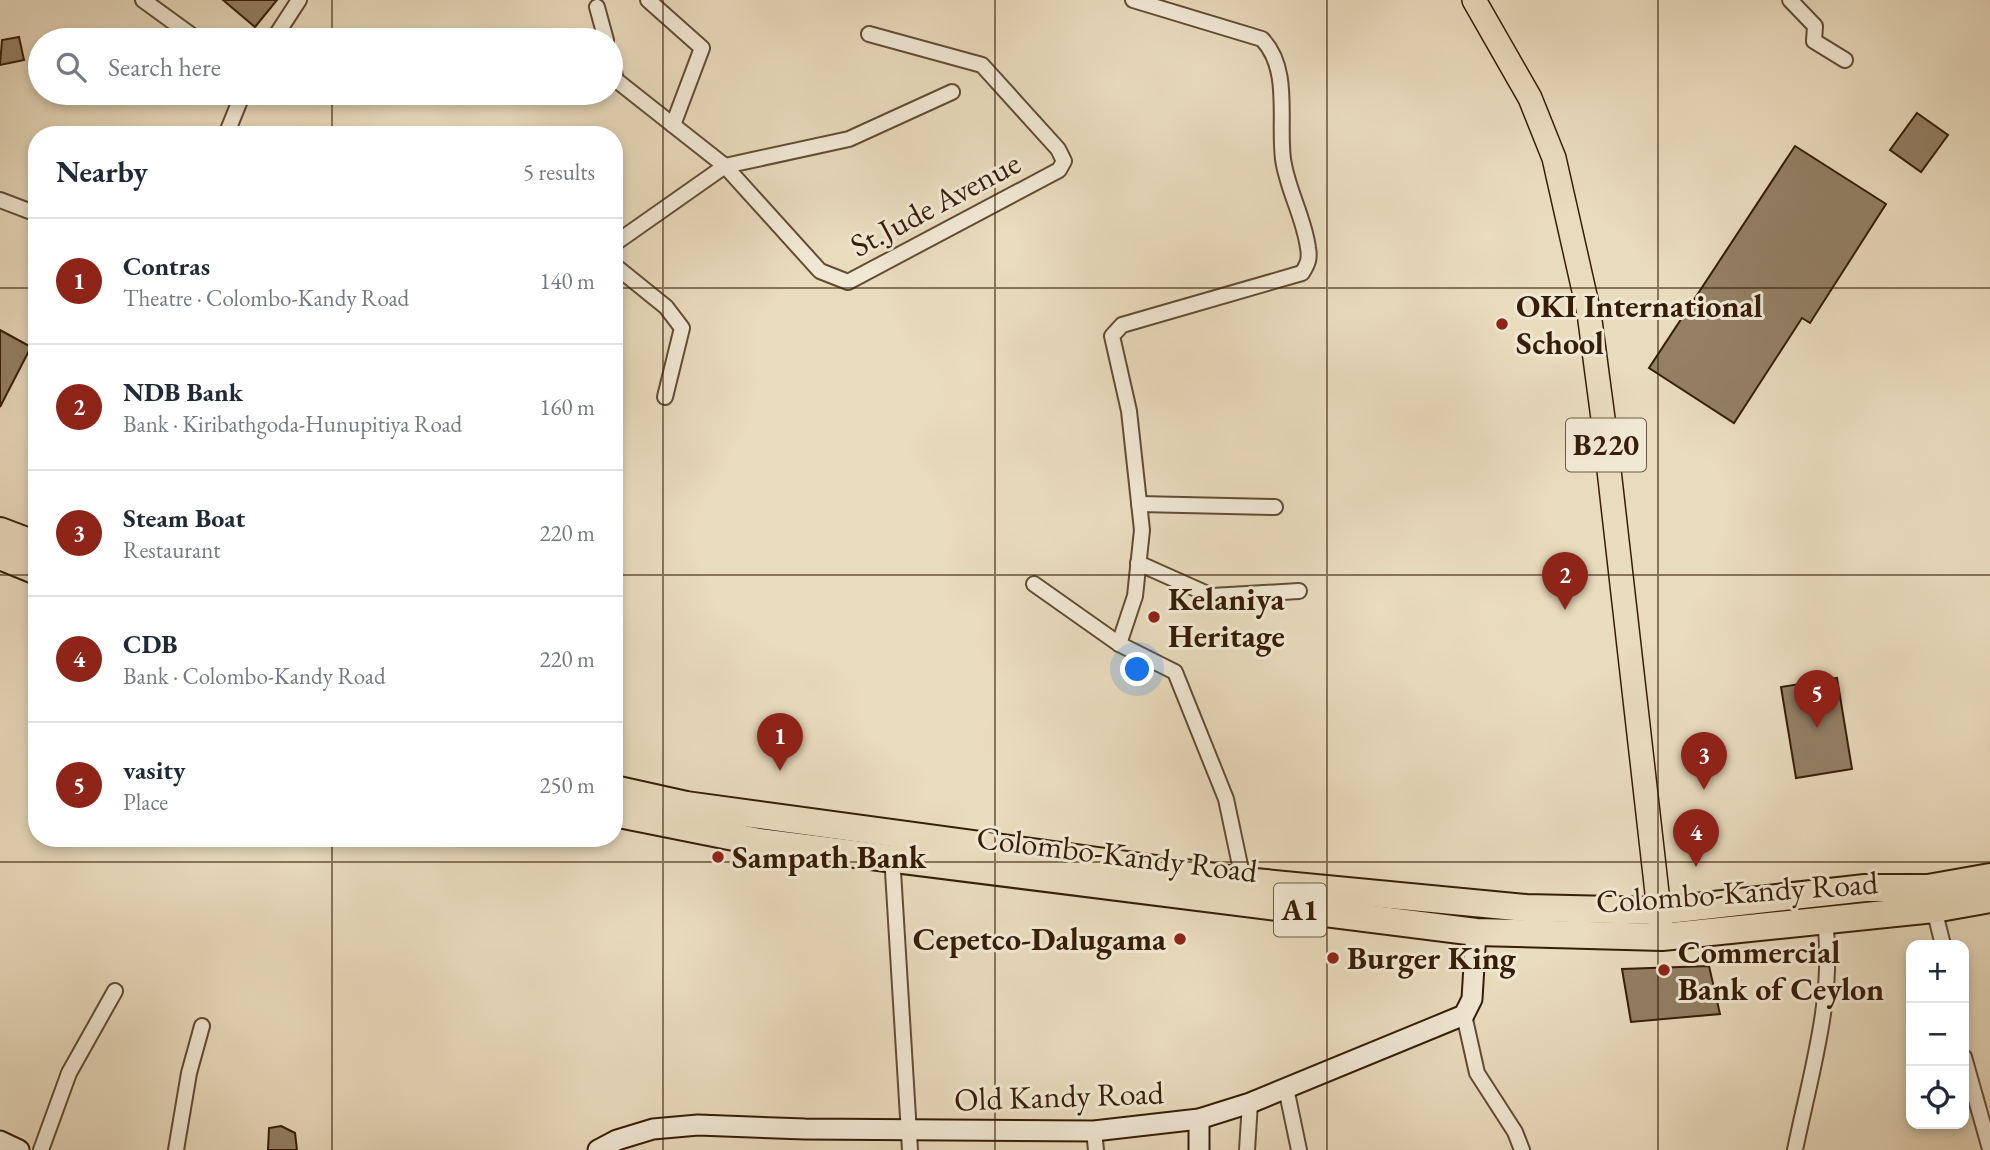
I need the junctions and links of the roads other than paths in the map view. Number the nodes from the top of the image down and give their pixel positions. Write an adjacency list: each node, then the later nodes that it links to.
1 (143, 0): 8 (street)
2 (299, 0): 9 (street)
3 (649, 0): 16 (street)
4 (1133, 0): 24 (street)
5 (1474, 0): 42 (main road, B220)
6 (1790, 0): 12 (street)
7 (597, 7): 10 (street)
8 (182, 28)
9 (281, 28)
10 (603, 28)
11 (869, 34): 18 (street, St.Jude Avenue)
12 (1845, 60)
13 (623, 85): 16 (street)
14 (952, 92): 18 (street)
15 (238, 105): 17 (street)
16 (673, 125): 18 (street)
17 (230, 126)
18 (725, 166): 21 (street)
19 (0, 200): 20 (street)
20 (28, 211)
21 (623, 238)
22 (623, 272): 23 (street)
23 (665, 397)
24 (1139, 504): 25 (street); 29 (street)
25 (1275, 507)
26 (0, 531): 27 (highway)
27 (28, 542)
28 (0, 556): 30 (highway)
29 (1138, 563): 32 (street); 33 (street)
30 (28, 567)
31 (1034, 584): 33 (street)
32 (1299, 591)
33 (1119, 644): 38 (street)
34 (623, 791): 36 (highway, Colombo-Kandy Road / A1)
35 (623, 815): 36 (highway, Colombo-Kandy Road / A1)
36 (893, 847): 38 (highway, Colombo-Kandy Road / A1); 52 (street)
37 (1990, 877): 42 (highway, Colombo-Kandy Road / A1)
38 (1245, 892): 42 (highway, Colombo-Kandy Road / A1); 43 (highway, Colombo-Kandy Road / A1)
39 (1990, 899): 40 (highway, Colombo-Kandy Road / A1)
40 (1934, 909): 41 (highway, Colombo-Kandy Road / A1); 44 (street)
41 (1825, 921): 42 (highway, Colombo-Kandy Road / A1); 63 (street)
42 (1661, 924): 43 (highway, Colombo-Kandy Road / A1)
43 (1476, 932): 46 (street)
44 (1942, 940)
45 (115, 991): 55 (street)
46 (1464, 1015): 49 (street, Old Kandy Road); 62 (street)
47 (202, 1026): 56 (street)
48 (1967, 1066): 54 (street)
49 (1286, 1088): 50 (street, Old Kandy Road); 61 (street)
50 (1250, 1103): 51 (street, Old Kandy Road); 60 (street)
51 (1199, 1119): 53 (street, Old Kandy Road); 59 (street)
52 (907, 1130): 53 (street, Old Kandy Road); 57 (street, Old Kandy Road); 58 (street)
53 (1095, 1140)
54 (1990, 1149)
55 (41, 1150)
56 (176, 1150)
57 (598, 1150)
58 (910, 1150)
59 (1199, 1150)
60 (1247, 1150)
61 (1299, 1150)
62 (1522, 1150)
63 (1796, 1150)

